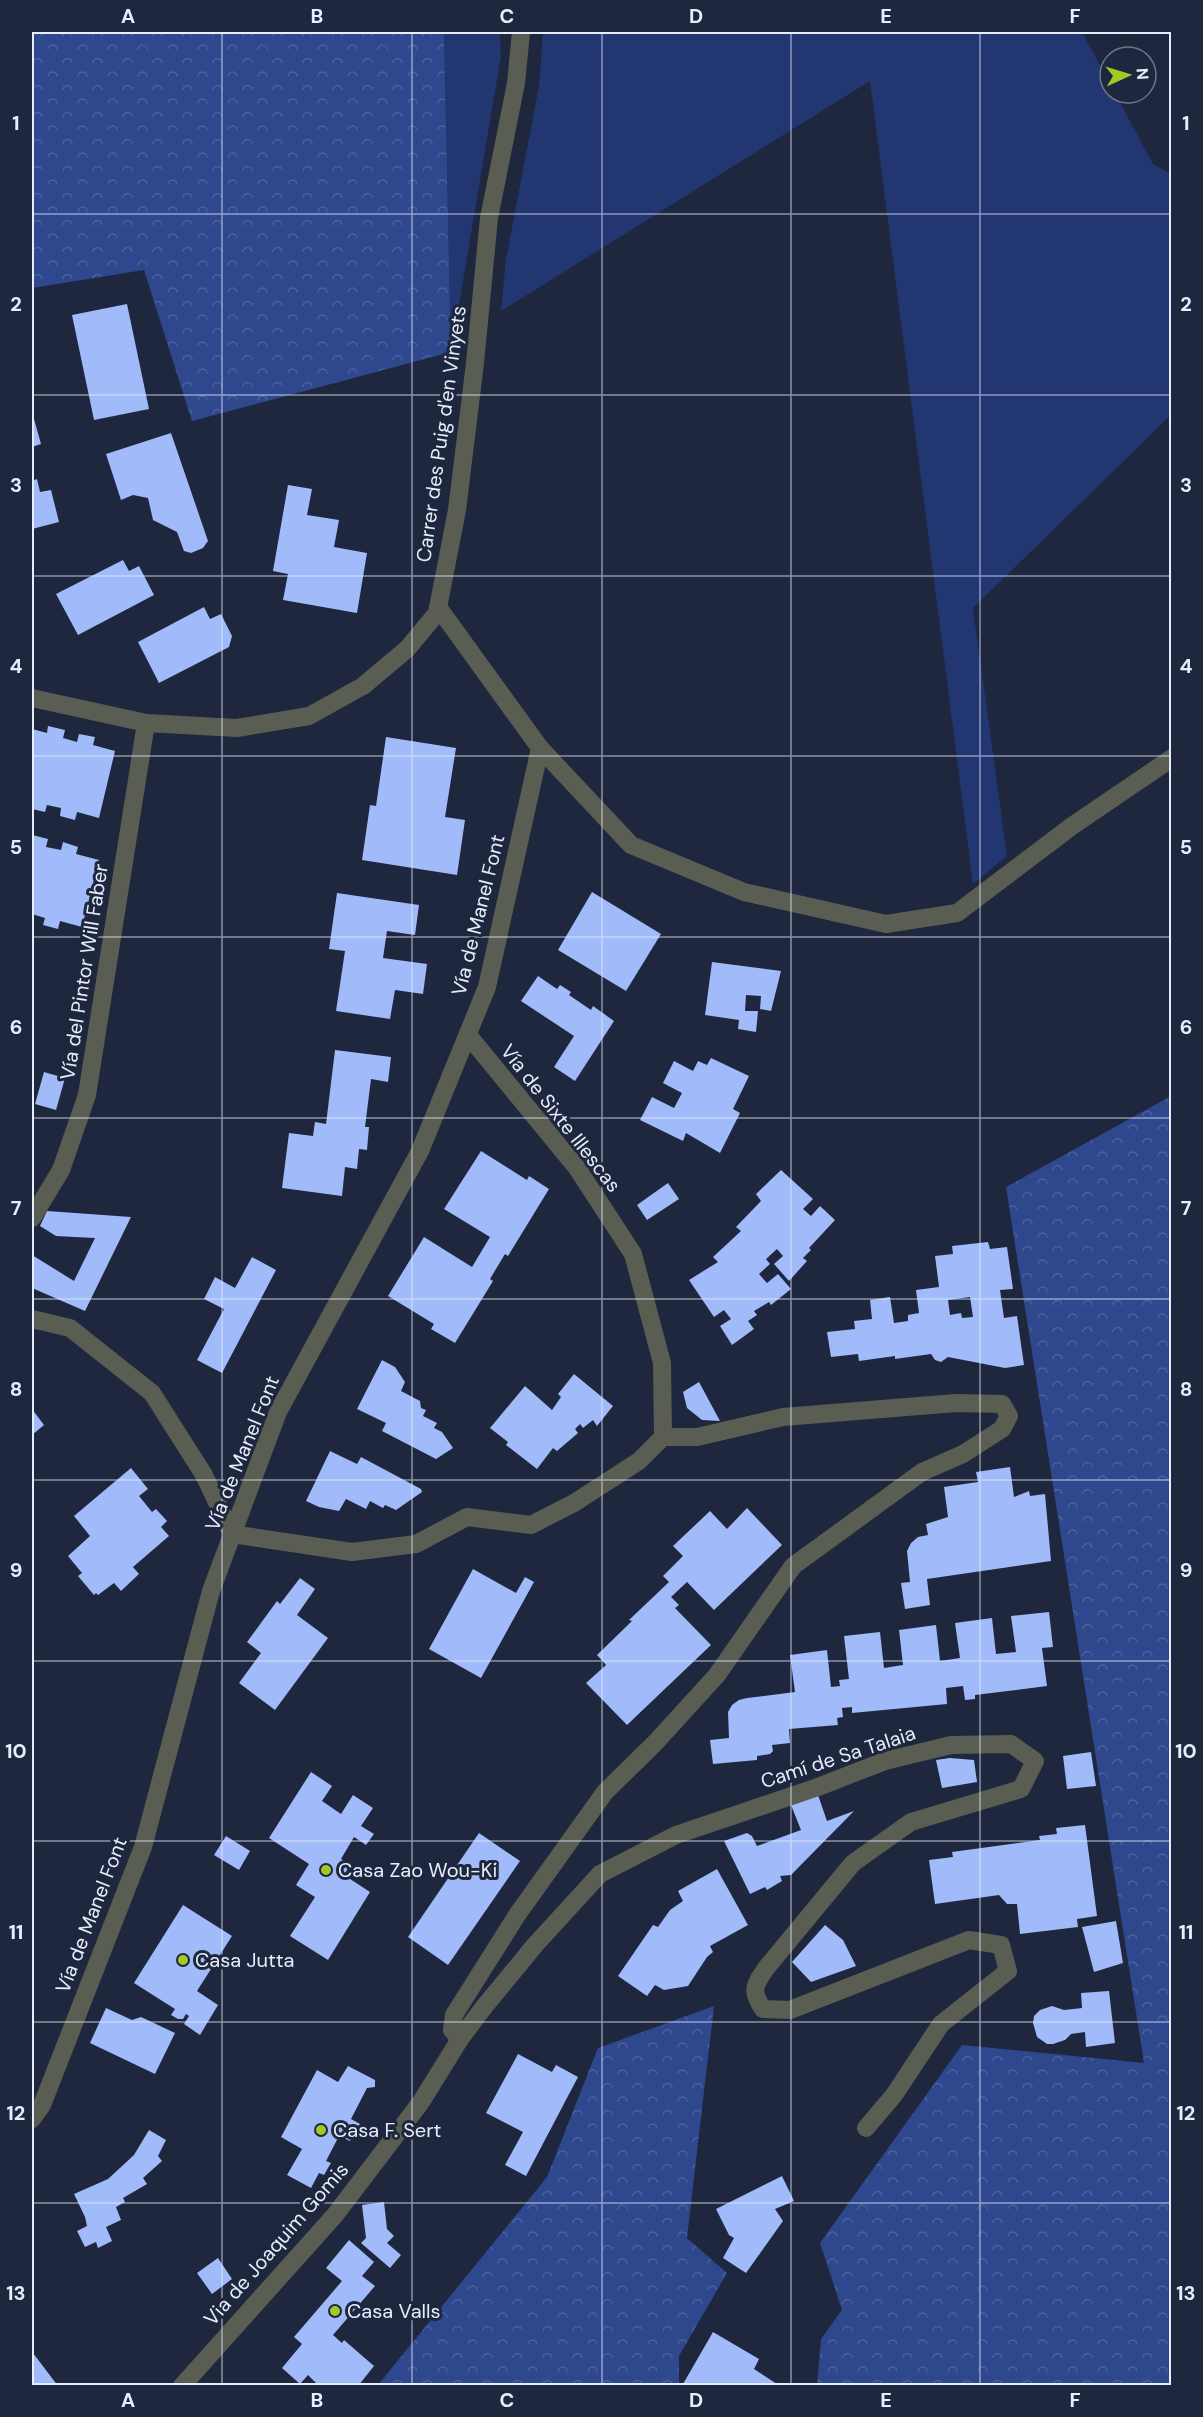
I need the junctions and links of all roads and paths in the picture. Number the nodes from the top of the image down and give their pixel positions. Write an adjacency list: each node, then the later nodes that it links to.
1 (520, 32): 2 (street, Carrer des Puig d'en Vinyets)
2 (438, 607): 4 (street, Carrer des Puig d'en Vinyets); 5 (street)
3 (32, 698): 4 (street, Carrer des Puig d'en Vinyets)
4 (146, 723): 8 (street, Vía del Pintor Will Faber)
5 (540, 748): 6 (street); 7 (street, Vía de Manel Font)
6 (1172, 758)
7 (468, 1035): 10 (street, Vía de Sixte Illescas); 11 (street, Vía de Manel Font)
8 (32, 1218)
9 (32, 1319): 11 (street)
10 (663, 1437): 11 (street); 12 (street)
11 (232, 1534): 13 (street, Vía de Manel Font)
12 (460, 2039): 14 (street, Camí de Sa Talaia); 15 (street, Via de Joaquim Gomis)
13 (32, 2120)
14 (866, 2128)
15 (182, 2385)

